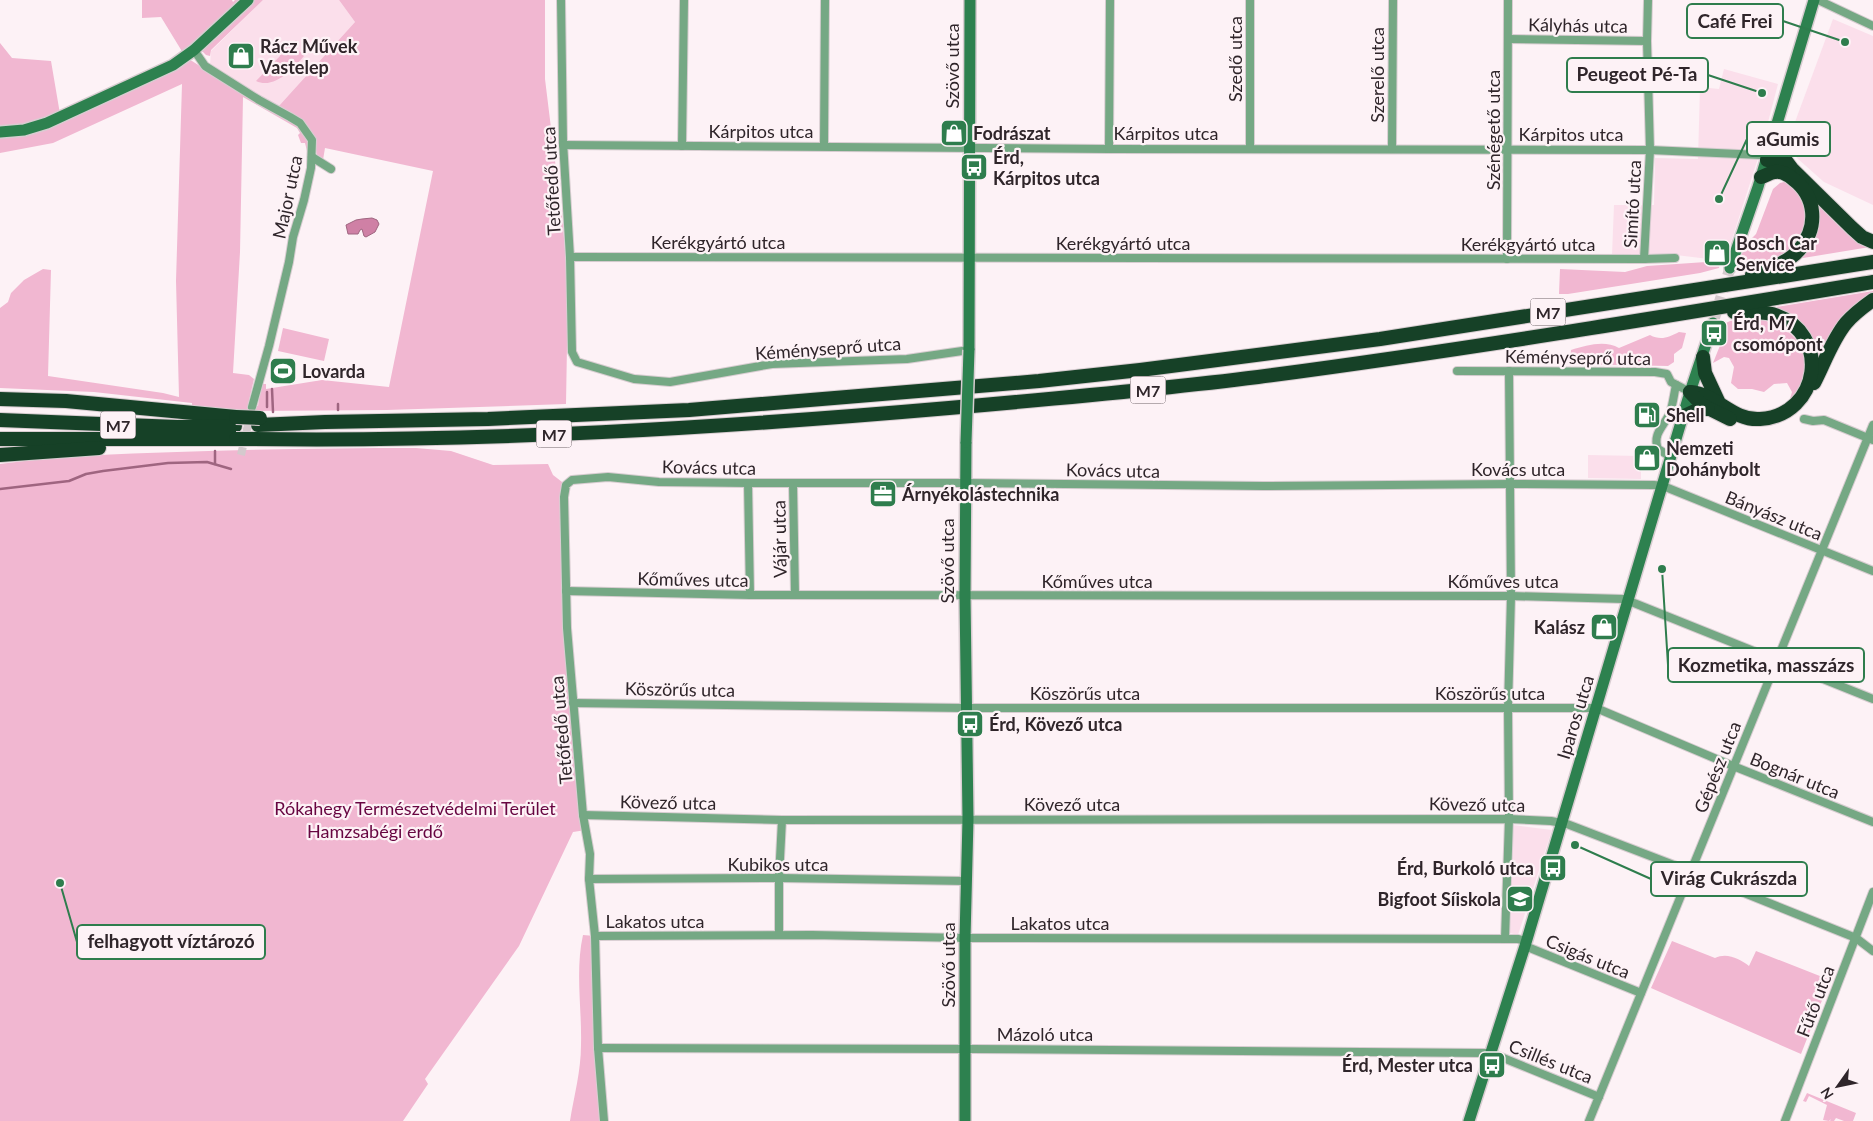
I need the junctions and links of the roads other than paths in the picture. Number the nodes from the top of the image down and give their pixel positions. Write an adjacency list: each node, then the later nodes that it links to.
1 (248, 0): 16 (street)
2 (561, 0): 19 (street, Tetőfedő utca)
3 (684, 0): 20 (street)
4 (825, 0): 21 (street)
5 (970, 0): 22 (street, Szövő utca)
6 (1110, 0): 23 (street)
7 (1250, 0): 24 (street, Szedő utca)
8 (1393, 0): 25 (street, Szerelő utca)
9 (1508, 0): 14 (street, Szénégető utca)
10 (1648, 0): 15 (street, Simító utca)
11 (1814, 0): 18 (street)
12 (1818, 0): 13 (street)
13 (1873, 26)
14 (1508, 40): 15 (street, Kályhás utca); 26 (street, Szénégető utca)
15 (1647, 41): 27 (street, Simító utca)
16 (194, 50): 17 (street); 28 (street, Major utca)
17 (0, 132)
18 (1774, 134): 29 (street); 31 (highway)
19 (563, 145): 20 (street, Kárpitos utca); 34 (street, Tetőfedő utca)
20 (682, 146): 21 (street, Kárpitos utca)
21 (824, 146): 22 (street, Kárpitos utca)
22 (969, 147): 23 (street, Kárpitos utca); 35 (street, Szövő utca)
23 (1109, 148): 24 (street, Kárpitos utca)
24 (1250, 148): 25 (street, Kárpitos utca)
25 (1392, 149): 26 (street, Kárpitos utca)
26 (1508, 149): 27 (street, Kárpitos utca); 37 (street, Szénégető utca)
27 (1650, 150): 29 (street, Kárpitos utca); 38 (street, Simító utca)
28 (312, 158): 30 (street); 58 (street, Major utca)
29 (1767, 160): 31 (highway); 32 (street)
30 (331, 169)
31 (1787, 171): 32 (highway); 33 (highway); 42 (highway)
32 (1761, 177): 40 (street)
33 (1873, 242)
34 (570, 257): 35 (street, Kerékgyártó utca); 48 (street, Tetőfedő utca)
35 (969, 258): 37 (street, Kerékgyártó utca); 46 (street, Szövő utca)
36 (1675, 258): 38 (street, Kerékgyártó utca)
37 (1507, 259): 38 (street, Kerékgyártó utca)
38 (1644, 260)
39 (1873, 262): 42 (highway, M7)
40 (1730, 268)
41 (1873, 282): 44 (highway, M7)
42 (1716, 287): 58 (highway, M7)
43 (1873, 300): 54 (highway)
44 (1683, 313): 54 (highway); 58 (highway, M7)
45 (1713, 323): 47 (street, Iparos utca)
46 (969, 350): 48 (street, Kéményseprő utca); 68 (street, Szövő utca, bridge)
47 (1702, 356): 52 (street, Iparos utca); 54 (highway)
48 (575, 359)
49 (1457, 371): 50 (street, Kéményseprő utca)
50 (1509, 371): 51 (street, Kéményseprő utca); 69 (street)
51 (1676, 385): 52 (street, Kéményseprő utca); 65 (street)
52 (1690, 392): 54 (highway); 55 (street, Iparos utca)
53 (0, 399): 60 (highway)
54 (1714, 406): 55 (highway)
55 (1684, 416): 65 (street, Iparos utca)
56 (1804, 419): 62 (street)
57 (0, 420): 60 (highway, M7)
58 (256, 422): 60 (highway, M7, bridge); 60 (highway, bridge)
59 (1873, 425): 62 (street, Gépész utca)
60 (236, 427): 61 (highway, M7)
61 (222, 439): 63 (highway, M7); 64 (highway)
62 (1870, 439): 72 (street, Gépész utca)
63 (0, 440)
64 (0, 456)
65 (1671, 457): 71 (street, Iparos utca)
66 (748, 483): 67 (street, Kovács utca); 70 (street, Kovács utca); 75 (street)
67 (793, 483): 68 (street, Kovács utca); 76 (street, Vájár utca)
68 (965, 483): 69 (street, Kovács utca); 77 (street, Szövő utca)
69 (1509, 484): 71 (street, Kovács utca); 78 (street)
70 (566, 485): 74 (street, Tetőfedő utca)
71 (1663, 486): 72 (street, Bányász utca); 79 (street, Iparos utca)
72 (1821, 550): 73 (street, Bányász utca); 80 (street, Gépész utca)
73 (1873, 571)
74 (566, 592): 75 (street, Kőműves utca); 82 (street, Tetőfedő utca)
75 (750, 595): 76 (street, Kőműves utca)
76 (795, 595): 77 (street, Kőműves utca)
77 (964, 596): 78 (street, Kőműves utca); 83 (street, Szövő utca)
78 (1511, 596): 79 (street, Kőműves utca); 84 (street)
79 (1628, 600): 80 (street, Kőműves utca); 85 (street, Iparos utca)
80 (1776, 660): 81 (street, Kőműves utca); 86 (street, Gépész utca)
81 (1873, 699)
82 (573, 703): 83 (street, Köszörűs utca); 87 (street, Tetőfedő utca)
83 (965, 708): 84 (street, Köszörűs utca); 88 (street, Szövő utca)
84 (1508, 708): 85 (street, Köszörűs utca); 89 (street)
85 (1596, 708): 86 (street, Bognár utca); 92 (street, Iparos utca)
86 (1733, 766): 91 (street, Bognár utca); 93 (street, Gépész utca)
87 (584, 815): 90 (street, Kövező utca); 94 (street, Tetőfedő utca)
88 (968, 819): 89 (street, Kövező utca); 90 (street, Kövező utca); 96 (street, Szövő utca)
89 (1509, 819): 92 (street, Kövező utca); 102 (street)
90 (782, 820): 95 (street)
91 (1873, 822)
92 (1561, 823): 93 (street, Kövező utca); 103 (street, Iparos utca)
93 (1692, 872): 101 (street, Kövező utca); 105 (street, Gépész utca)
94 (589, 878): 95 (street, Kubikos utca); 99 (street, Tetőfedő utca)
95 (779, 878): 96 (street, Kubikos utca); 98 (street)
96 (966, 881): 100 (street, Szövő utca)
97 (1873, 892): 101 (street, Fűtő utca)
98 (779, 935): 99 (street, Lakatos utca); 100 (street, Lakatos utca)
99 (595, 936): 106 (street, Tetőfedő utca)
100 (965, 938): 102 (street, Lakatos utca); 107 (street, Szövő utca)
101 (1856, 938): 104 (street, Kövező utca); 114 (street, Fűtő utca)
102 (1505, 939): 103 (street, Lakatos utca)
103 (1525, 944): 105 (street, Csigás utca); 108 (street, Iparos utca)
104 (1873, 951)
105 (1641, 993): 109 (street, Gépész utca)
106 (598, 1048): 107 (street, Mázoló utca); 110 (street, Tetőfedő utca)
107 (965, 1049): 108 (street, Mázoló utca); 111 (street, Szövő utca)
108 (1492, 1053): 109 (street, Csillés utca); 112 (street, Iparos utca)
109 (1599, 1097): 113 (street, Gépész utca)
110 (604, 1121)
111 (965, 1121)
112 (1469, 1121)
113 (1589, 1121)
114 (1784, 1121)

